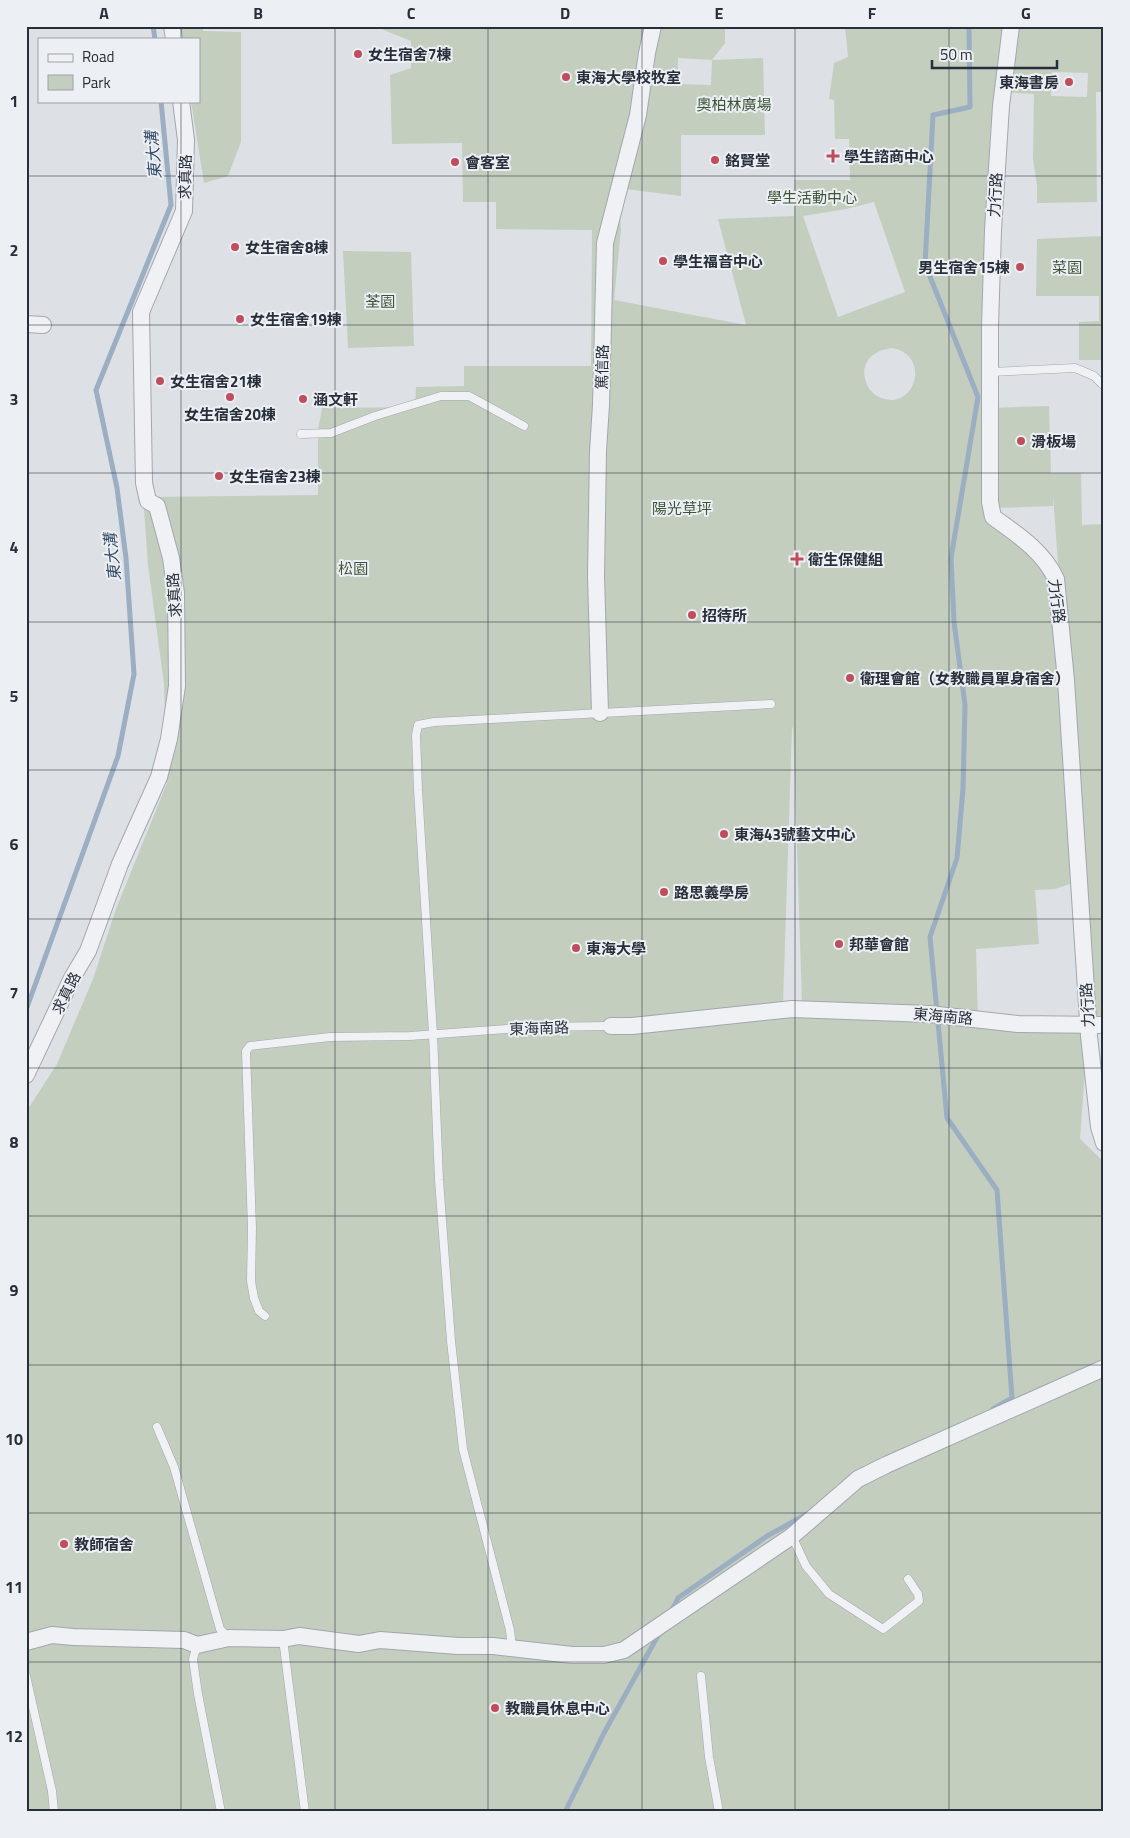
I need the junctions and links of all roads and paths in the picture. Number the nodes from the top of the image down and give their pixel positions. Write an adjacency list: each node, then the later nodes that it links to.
1 (653, 26): 11 (street, 篤信路)
2 (1011, 26): 6 (street, 力行路)
3 (181, 102): 15 (street, 求真路)
4 (26, 324): 5 (street)
5 (43, 325)
6 (990, 372): 7 (lane); 12 (street, 力行路)
7 (1104, 384)
8 (524, 426): 9 (lane)
9 (301, 434)
10 (771, 704): 11 (lane)
11 (600, 713): 14 (lane)
12 (1096, 1025): 13 (street, 東海南路); 16 (street, 力行路)
13 (611, 1026): 14 (lane, 東海南路)
14 (433, 1034): 17 (lane, 東海南路); 26 (lane)
15 (26, 1075)
16 (1104, 1143)
17 (265, 1316)
18 (1104, 1368): 20 (street)
19 (157, 1427): 22 (lane)
20 (792, 1536): 21 (lane); 26 (street)
21 (908, 1579)
22 (229, 1638): 23 (street); 25 (street)
23 (282, 1639): 26 (street); 31 (lane)
24 (26, 1642): 25 (street)
25 (197, 1645): 30 (lane)
26 (512, 1649)
27 (26, 1676): 29 (lane)
28 (701, 1676): 32 (lane)
29 (54, 1812)
30 (221, 1812)
31 (305, 1812)
32 (720, 1812)

